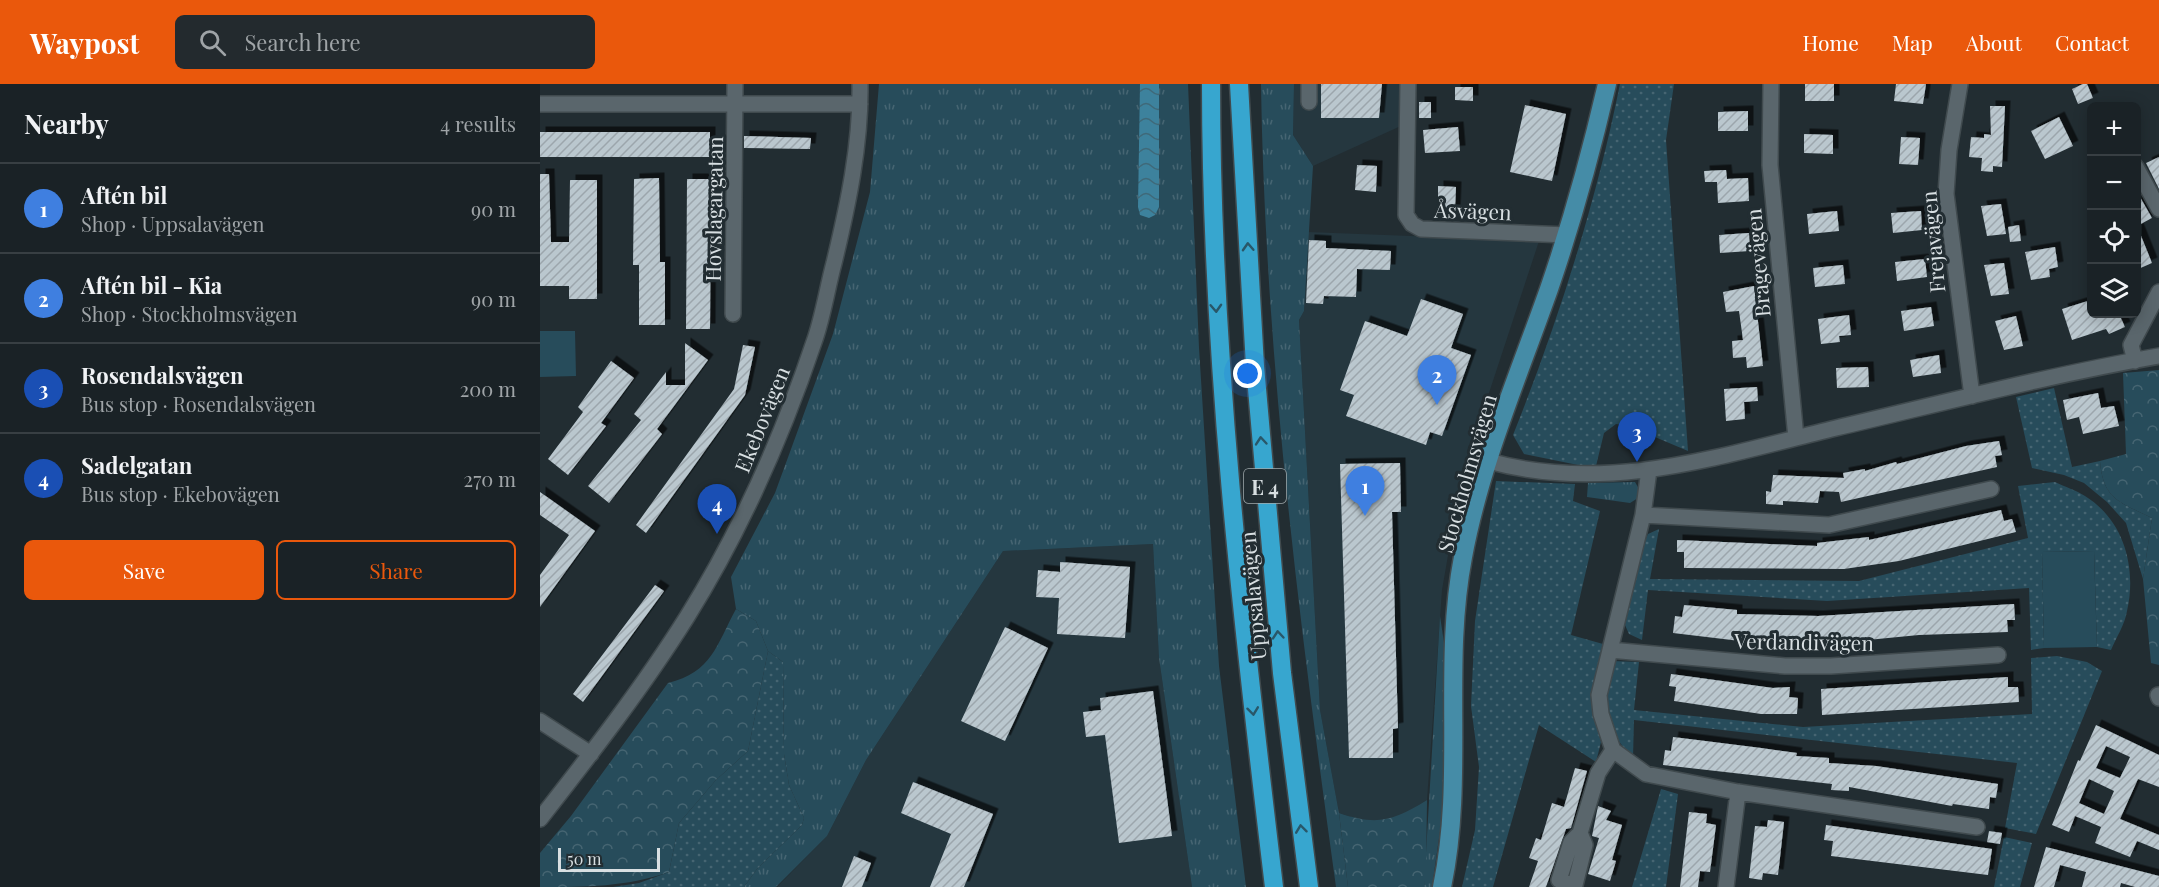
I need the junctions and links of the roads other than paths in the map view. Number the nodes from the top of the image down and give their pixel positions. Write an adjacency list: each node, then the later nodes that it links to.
1 (735, 84): 13 (street, Hovslagargatan)
2 (860, 84): 14 (street, Ekebovägen)
3 (1201, 84): 16 (highway)
4 (1210, 84): 16 (highway, Uppsalavägen / E 4)
5 (1239, 84): 39 (highway, Uppsalavägen / E 4, one-way to 5)
6 (1309, 84): 11 (street)
7 (1408, 84): 18 (street, Åsvägen)
8 (1607, 84): 18 (main road, Stockholmsvägen)
9 (1771, 84): 24 (street, Bragevägen)
10 (1960, 84): 23 (street, Frejavägen)
11 (1309, 102)
12 (540, 104): 13 (street)
13 (736, 104): 14 (street); 20 (street, Hovslagargatan)
14 (860, 104): 33 (street, Ekebovägen)
15 (2141, 176): 17 (street)
16 (1211, 207): 38 (highway, Uppsalavägen / E 4, one-way to 38)
17 (2159, 209)
18 (1567, 235): 25 (main road, Stockholmsvägen)
19 (2159, 292): 22 (street)
20 (733, 314)
21 (2159, 356): 22 (street)
22 (2134, 360): 23 (street)
23 (1972, 396): 24 (street)
24 (1796, 438): 26 (street)
25 (1488, 461): 26 (street); 40 (main road, Stockholmsvägen)
26 (1649, 470): 28 (street)
27 (1991, 489): 28 (street)
28 (1643, 515): 29 (street)
29 (1610, 650): 30 (street, Verdandivägen); 32 (street)
30 (1998, 655)
31 (540, 722): 33 (street)
32 (1613, 750): 34 (street); 37 (street)
33 (591, 754): 35 (street, Ekebovägen)
34 (1738, 792): 36 (street); 41 (street)
35 (540, 819)
36 (1977, 827)
37 (1580, 833)
38 (1274, 887)
39 (1309, 887)
40 (1442, 887)
41 (1726, 887)

